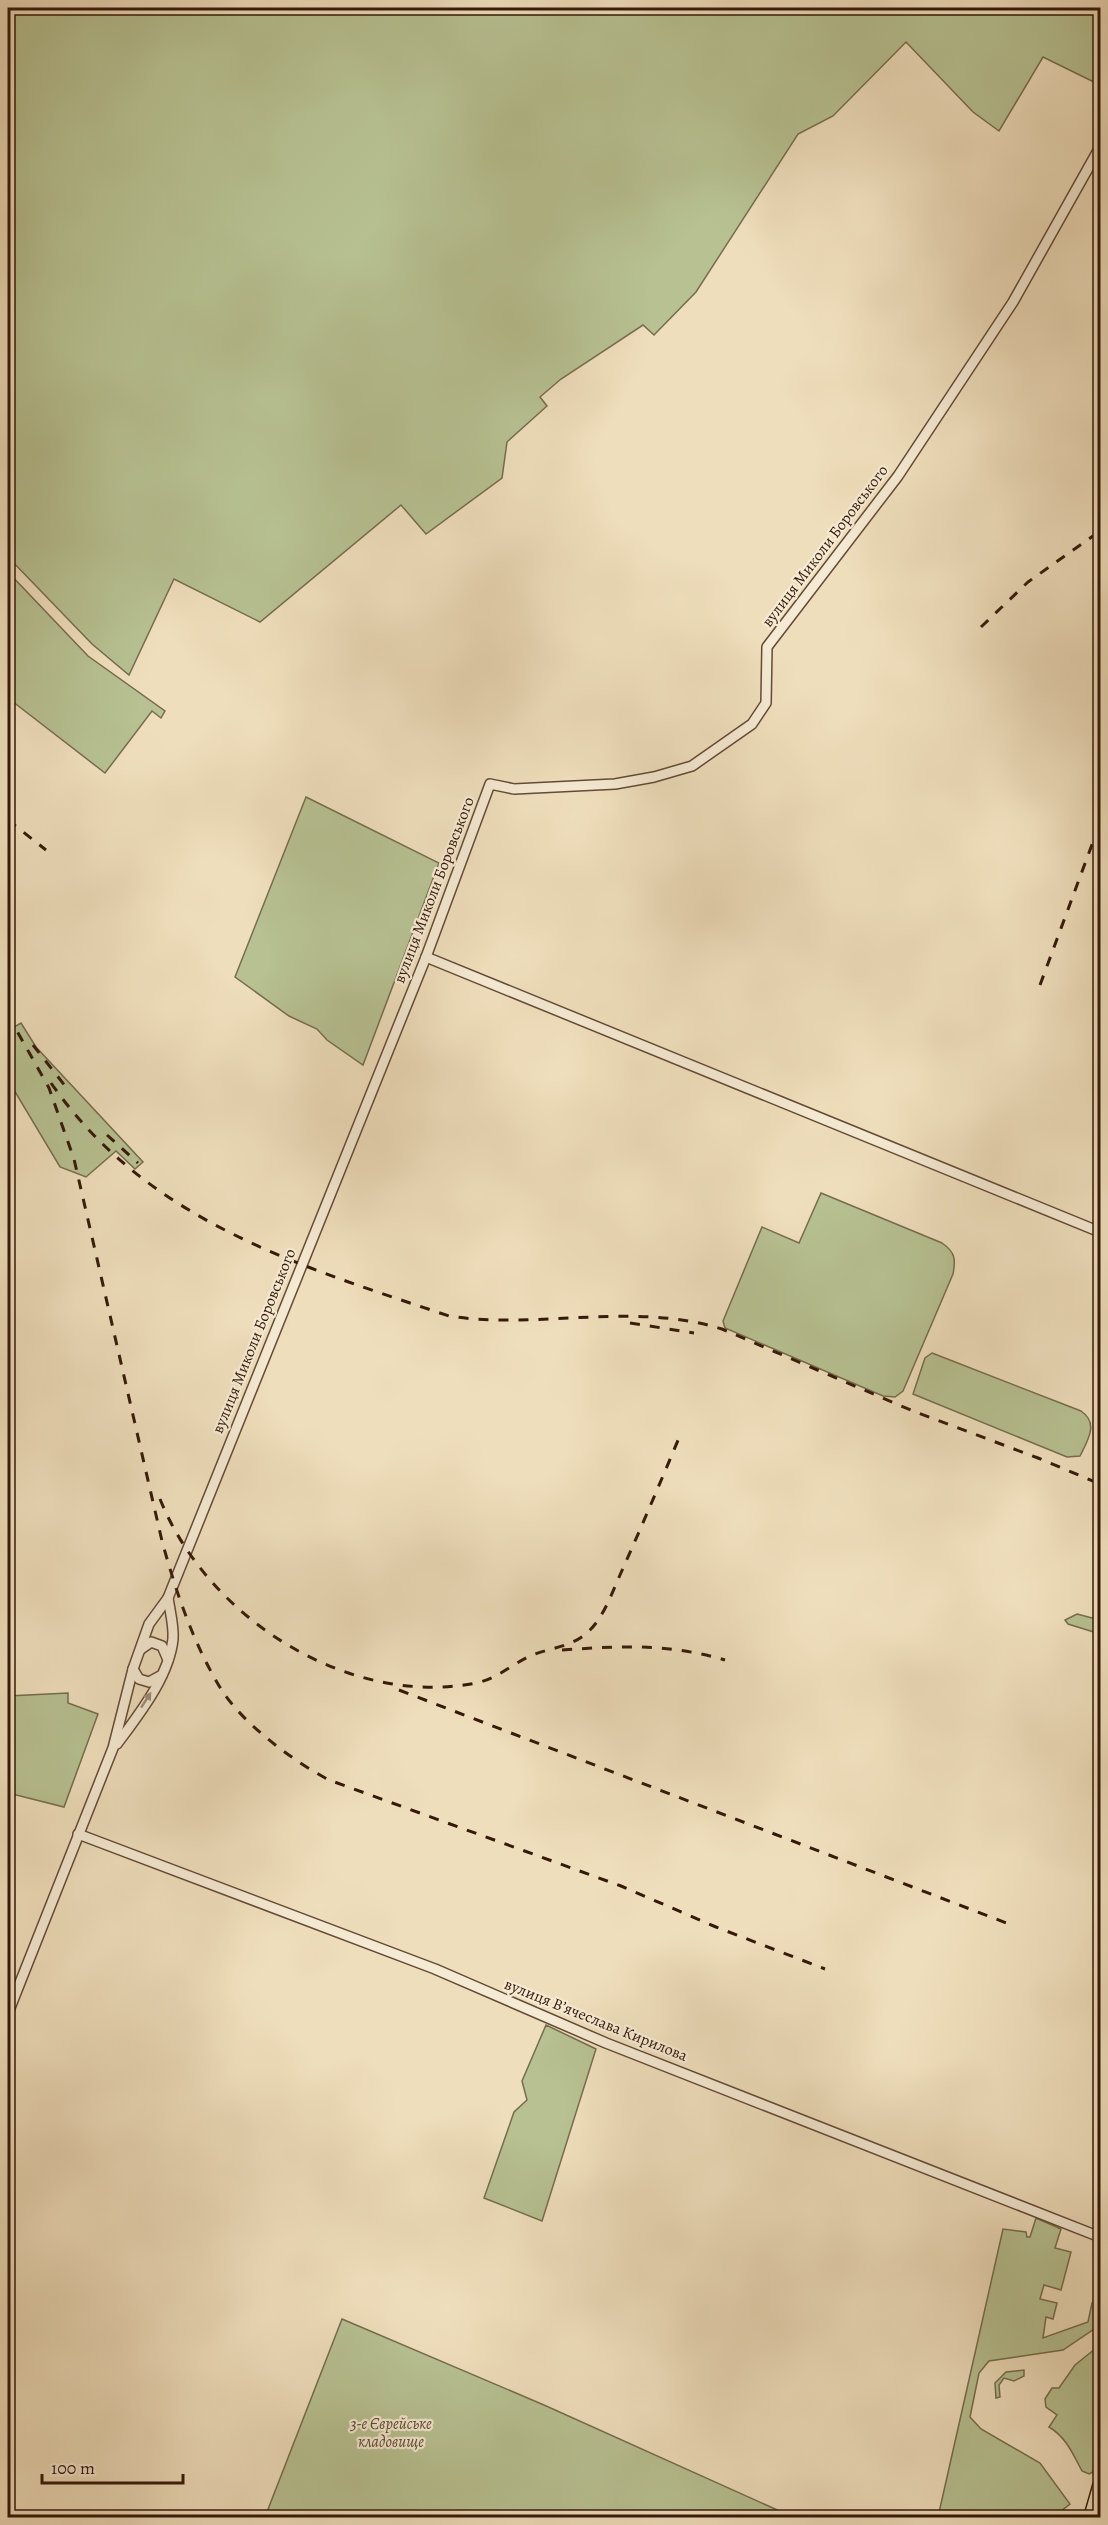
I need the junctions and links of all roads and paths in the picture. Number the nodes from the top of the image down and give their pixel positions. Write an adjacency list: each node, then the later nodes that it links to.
1 (1101, 147): 2 (street, вулиця Миколи Боровського)
2 (426, 957): 3 (street); 4 (street, вулиця Миколи Боровського)
3 (1101, 1232)
4 (168, 1598): 5 (street, вулиця Миколи Боровського); 6 (street, вулиця Миколи Боровського)
5 (140, 1650): 6 (street); 7 (street, вулиця Миколи Боровського)
6 (168, 1660): 8 (street, вулиця Миколи Боровського)
7 (133, 1669): 8 (street); 9 (street, вулиця Миколи Боровського)
8 (162, 1675): 9 (street, вулиця Миколи Боровського, one-way to 8)
9 (113, 1748): 10 (street, вулиця Миколи Боровського)
10 (78, 1834): 11 (street, вулиця Миколи Боровського); 12 (street, вулиця Вʼячеслава Кирилова)
11 (8, 2013)
12 (1101, 2237)
13 (1101, 2483): 14 (main road)
14 (1090, 2517)

